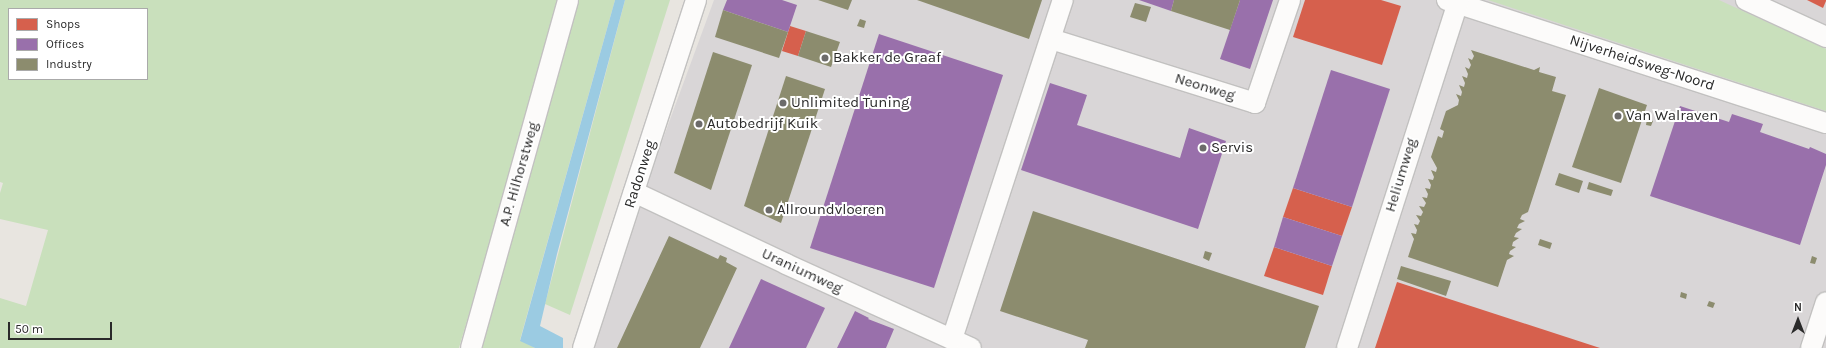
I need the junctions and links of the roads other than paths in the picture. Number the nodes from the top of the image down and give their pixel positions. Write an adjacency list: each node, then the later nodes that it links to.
1 (568, 0): 13 (street, A.P. Hilhorstweg)
2 (696, 0): 10 (street, Radonweg)
3 (1063, 0): 8 (street)
4 (1290, 0): 8 (street, Neonweg)
5 (1746, 0): 7 (street)
6 (1454, 1): 9 (street, Nijverheidsweg-Noord); 16 (street, Heliumweg)
7 (1826, 37)
8 (1051, 39): 12 (street)
9 (1826, 123)
10 (634, 192): 12 (street, Uraniumweg); 14 (street, Radonweg)
11 (1826, 302): 17 (street)
12 (952, 339): 15 (street, Uraniumweg)
13 (471, 348)
14 (583, 348)
15 (971, 348)
16 (1347, 348)
17 (1811, 348)

